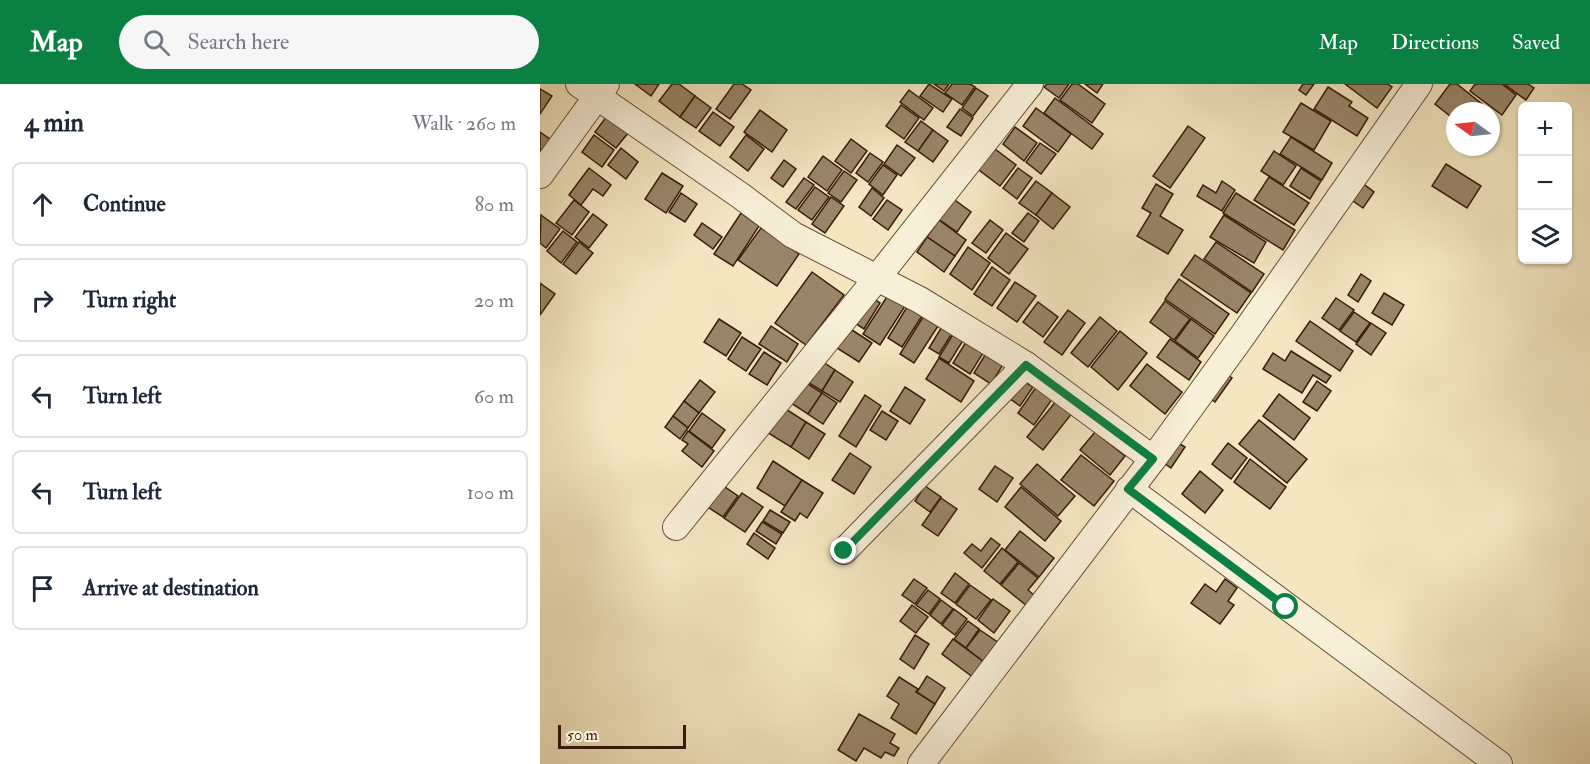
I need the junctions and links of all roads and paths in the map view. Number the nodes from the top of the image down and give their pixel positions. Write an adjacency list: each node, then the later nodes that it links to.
1 (1030, 84): 5 (street)
2 (1419, 84): 7 (street)
3 (594, 88): 4 (street); 5 (street)
4 (540, 175)
5 (877, 278): 6 (street); 9 (street)
6 (1026, 365): 7 (street); 10 (street)
7 (1153, 459): 8 (street)
8 (1128, 489): 11 (street); 12 (street)
9 (676, 526)
10 (844, 551)
11 (921, 764)
12 (1499, 764)

